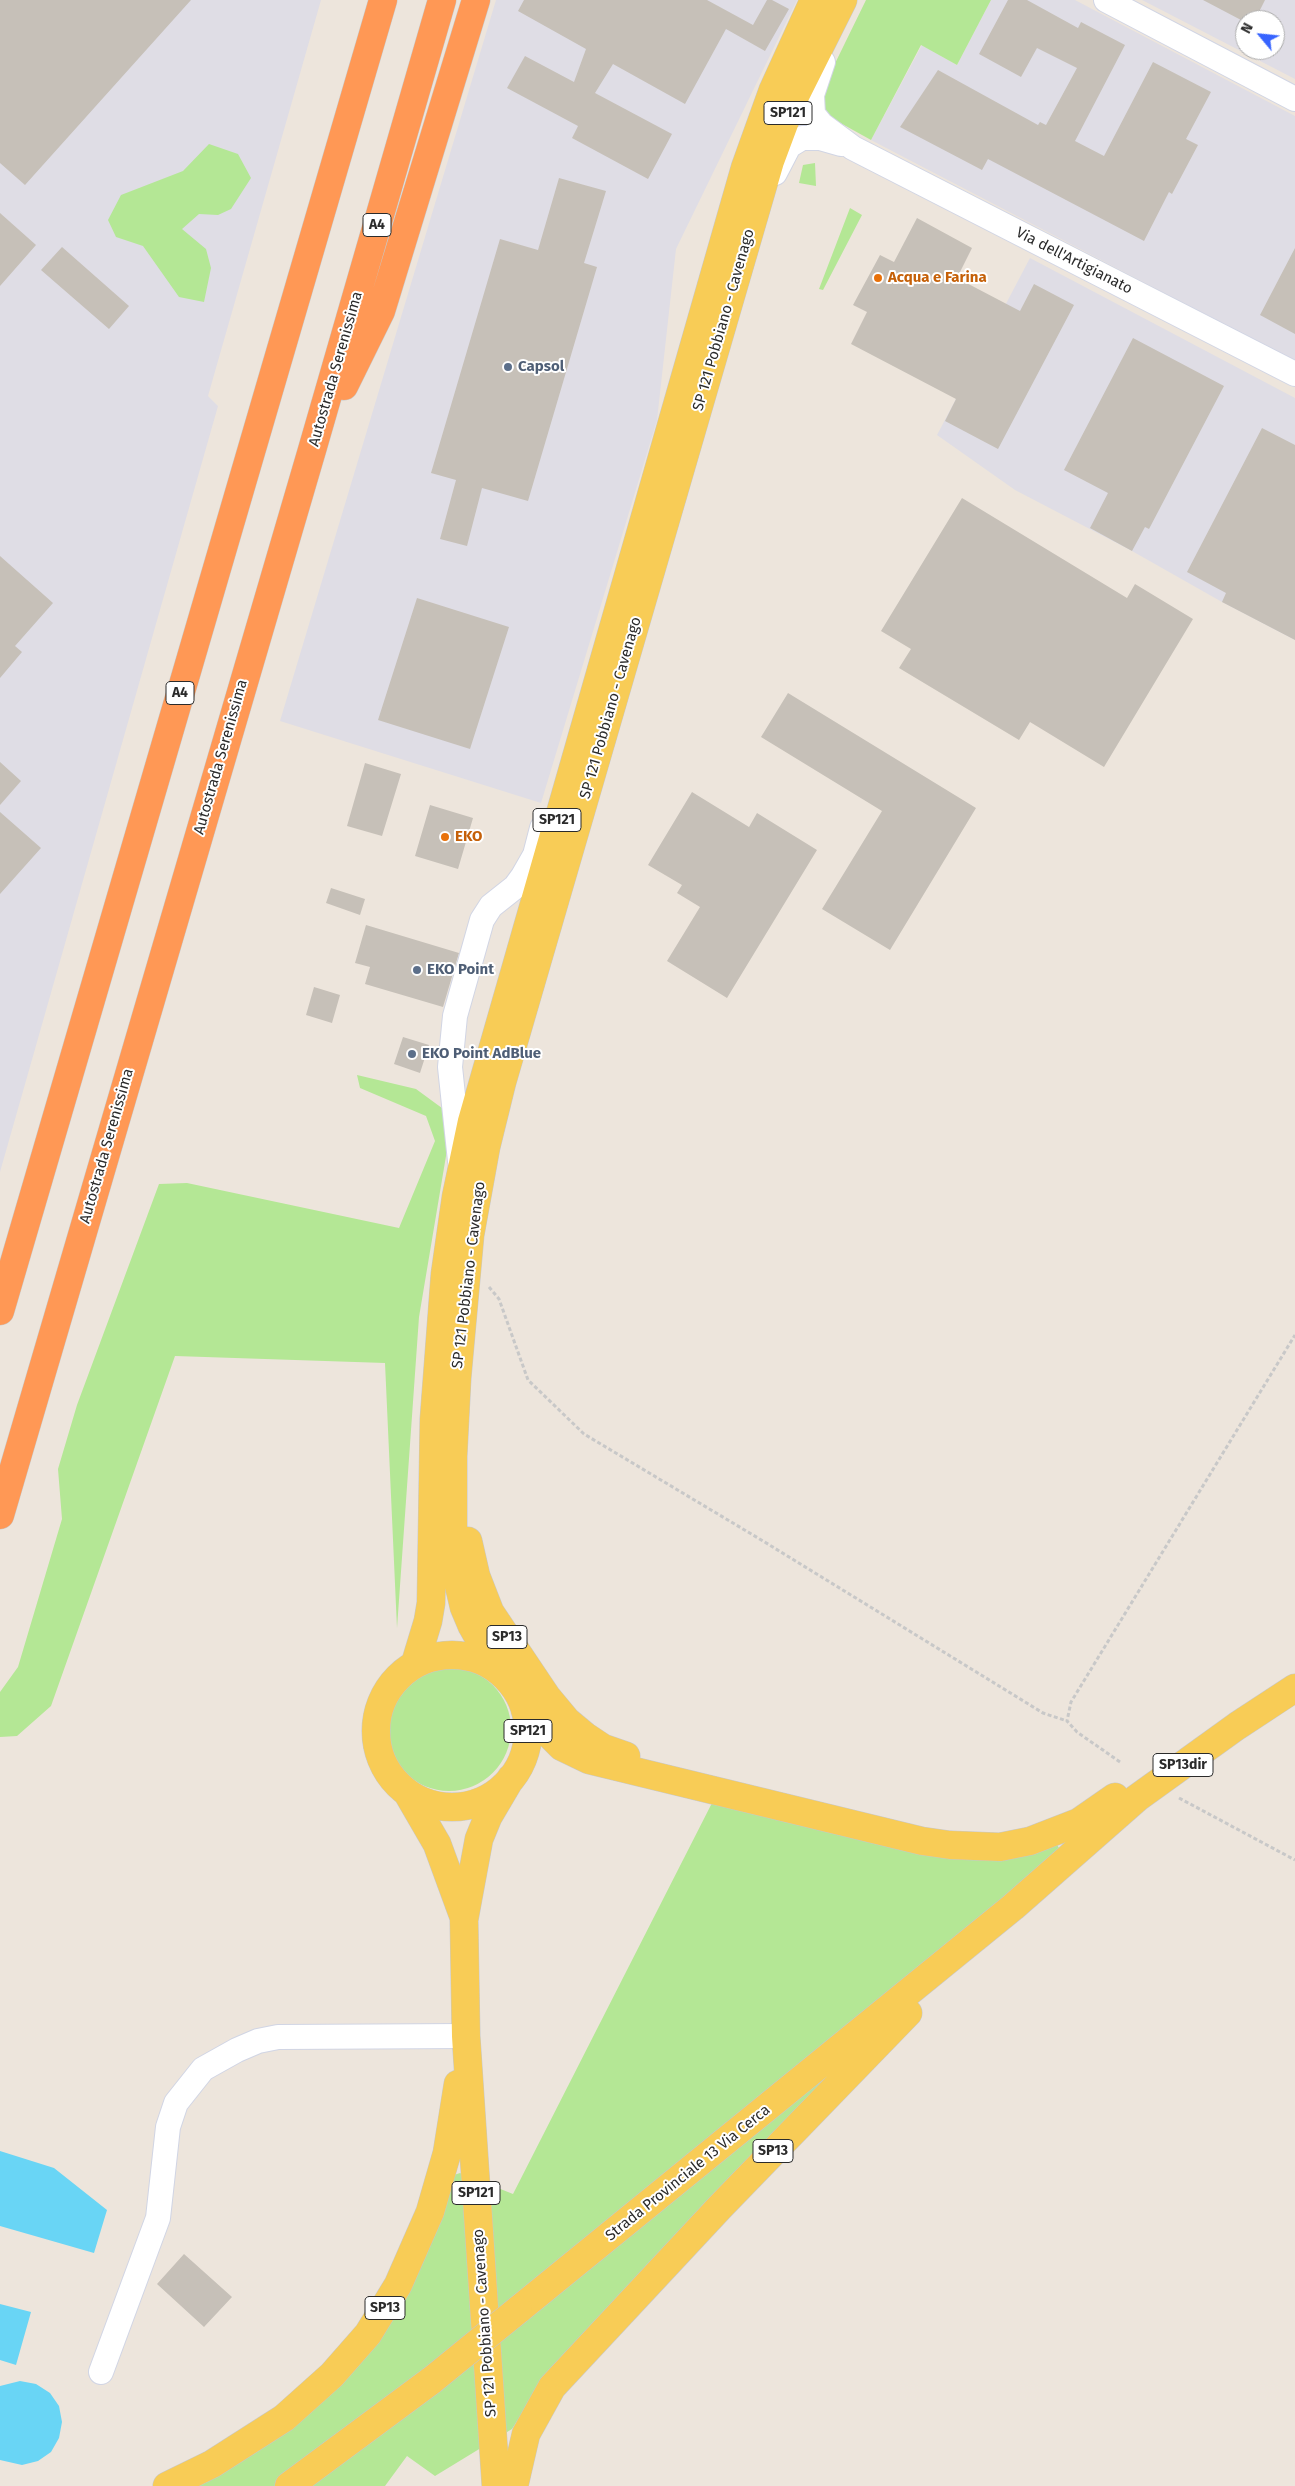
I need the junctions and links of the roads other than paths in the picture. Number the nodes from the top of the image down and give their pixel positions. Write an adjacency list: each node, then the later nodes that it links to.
1 (372, 0): 9 (highway)
2 (383, 0): 9 (highway, A4)
3 (442, 0): 14 (highway, Autostrada Serenissima / A4)
4 (476, 0): 14 (highway)
5 (814, 0): 15 (main road, SP 121 Pobbiano - Cavenago / SP121)
6 (843, 0): 12 (main road, SP 121 Pobbiano - Cavenago / SP121)
7 (849, 0): 11 (street, Via dell'Artigianato)
8 (1106, 0): 10 (street)
9 (362, 75): 17 (highway, A4)
10 (1295, 100)
11 (854, 148): 12 (street, Via dell'Artigianato); 13 (street, Via dell'Artigianato)
12 (749, 231): 18 (main road, SP 121 Pobbiano - Cavenago / SP121)
13 (1295, 374)
14 (312, 450): 19 (highway, Autostrada Serenissima / A4)
15 (590, 706): 16 (main road, SP 121 Pobbiano - Cavenago / SP121); 16 (street)
16 (461, 1173): 20 (main road, SP 121 Pobbiano - Cavenago / SP121)
17 (0, 1311)
18 (457, 1378): 21 (main road, SP 121 Pobbiano - Cavenago / SP121); 25 (main road, SP13)
19 (0, 1515)
20 (415, 1664): 21 (main road, SP 121 Pobbiano - Cavenago / SP121); 26 (main road, SP 121 Pobbiano - Cavenago / SP121)
21 (494, 1668): 23 (main road, SP 121 Pobbiano - Cavenago / SP121)
22 (1294, 1688): 25 (main road, SP13); 27 (main road, SP13dir)
23 (525, 1710): 24 (main road, SP 121 Pobbiano - Cavenago / SP121); 25 (main road, SP13)
24 (511, 1778): 26 (main road, SP 121 Pobbiano - Cavenago / SP121); 28 (main road, SP 121 Pobbiano - Cavenago / SP121)
25 (716, 1791)
26 (408, 1794): 28 (main road, SP 121 Pobbiano - Cavenago / SP121)
27 (1079, 1849): 32 (main road, Strada Provinciale 13 Via Cerca / SP13, bridge); 34 (main road, SP13)
28 (464, 1920): 29 (main road, SP 121 Pobbiano - Cavenago / SP121)
29 (466, 2036): 30 (street); 31 (main road, SP13); 33 (main road, SP 121 Pobbiano - Cavenago / SP121)
30 (102, 2372)
31 (167, 2486)
32 (289, 2486)
33 (496, 2486)
34 (514, 2486)

